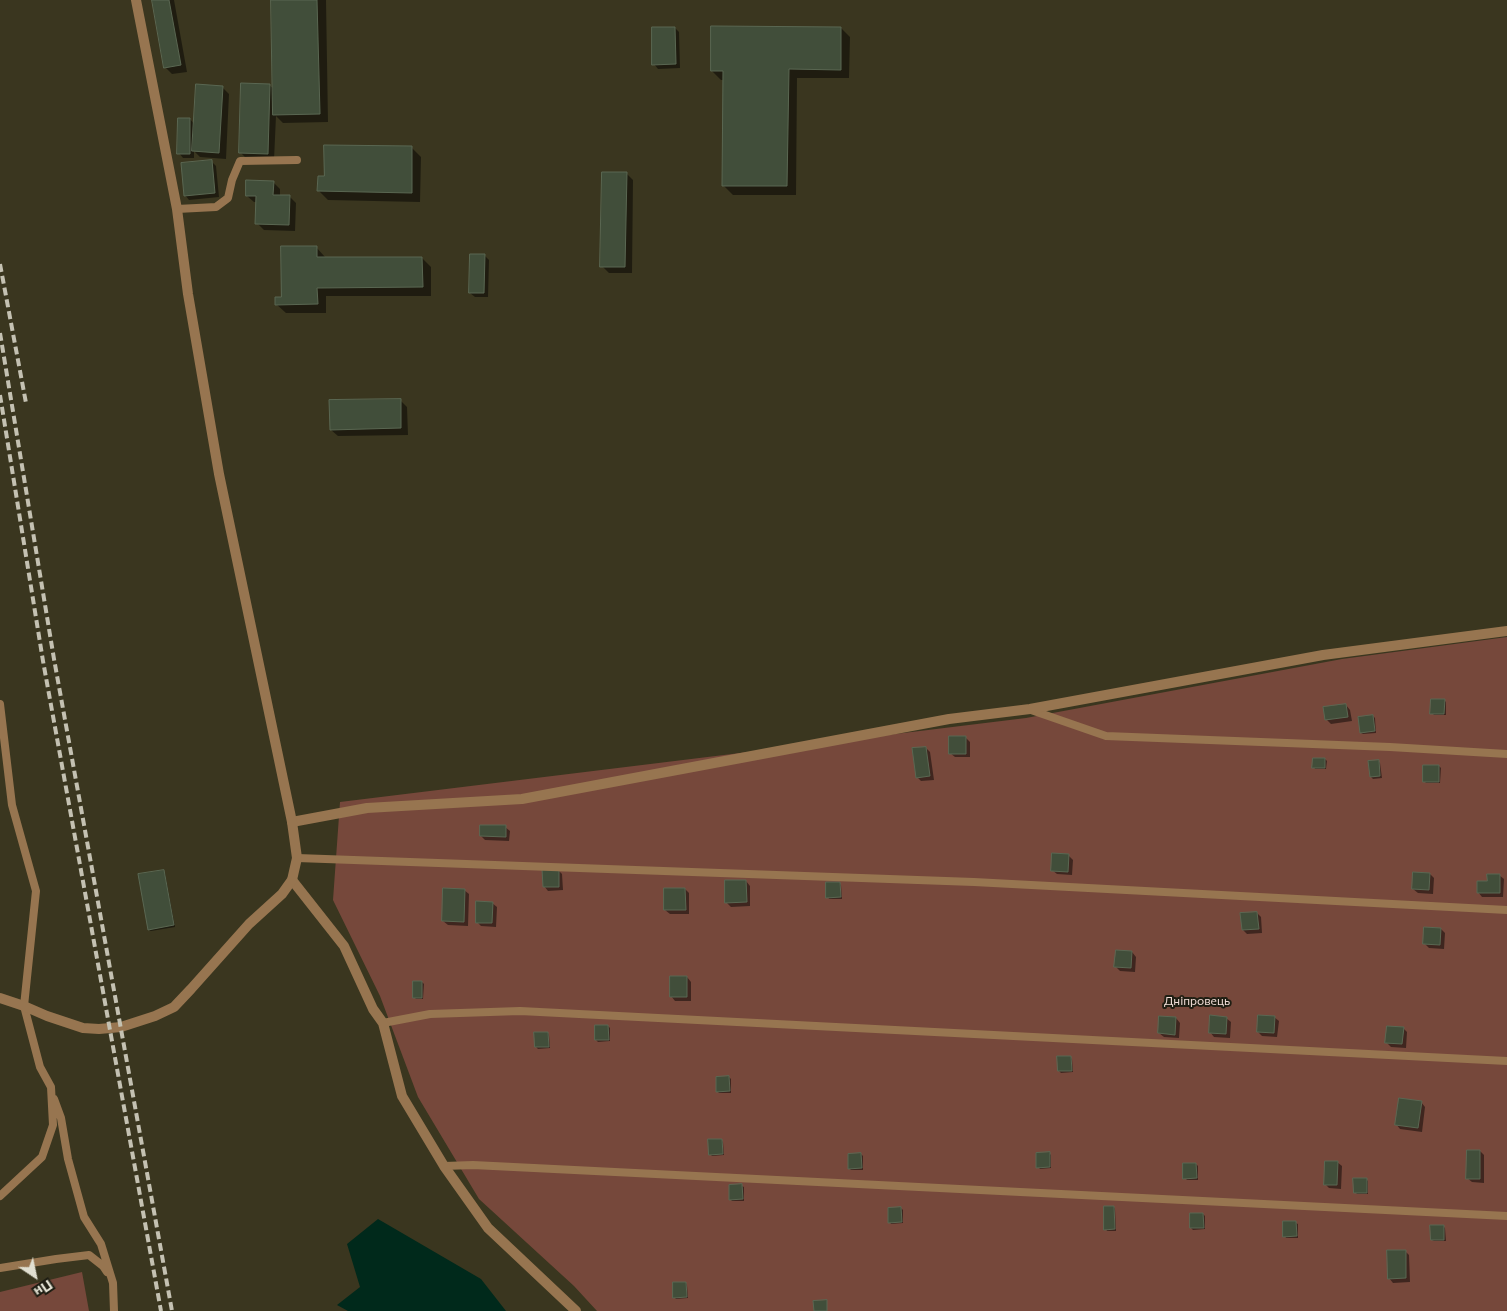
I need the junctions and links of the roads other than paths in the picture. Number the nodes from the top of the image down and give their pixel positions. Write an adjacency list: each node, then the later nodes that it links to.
1 (136, 0): 3 (street)
2 (297, 160): 3 (lane)
3 (177, 209): 8 (street)
4 (1507, 631): 6 (street)
5 (0, 704): 13 (lane)
6 (1030, 709): 7 (lane); 8 (street)
7 (1507, 754)
8 (292, 822): 9 (street)
9 (298, 858): 10 (street); 11 (lane)
10 (292, 880): 13 (street); 14 (street)
11 (1507, 910)
12 (0, 998): 13 (street)
13 (24, 1006): 16 (lane)
14 (383, 1023): 15 (lane); 17 (street)
15 (1507, 1061)
16 (51, 1087): 18 (lane); 21 (lane)
17 (444, 1166): 19 (lane); 23 (street)
18 (0, 1196)
19 (1507, 1216)
20 (0, 1268): 21 (lane)
21 (113, 1283): 22 (lane)
22 (114, 1311)
23 (576, 1311)

